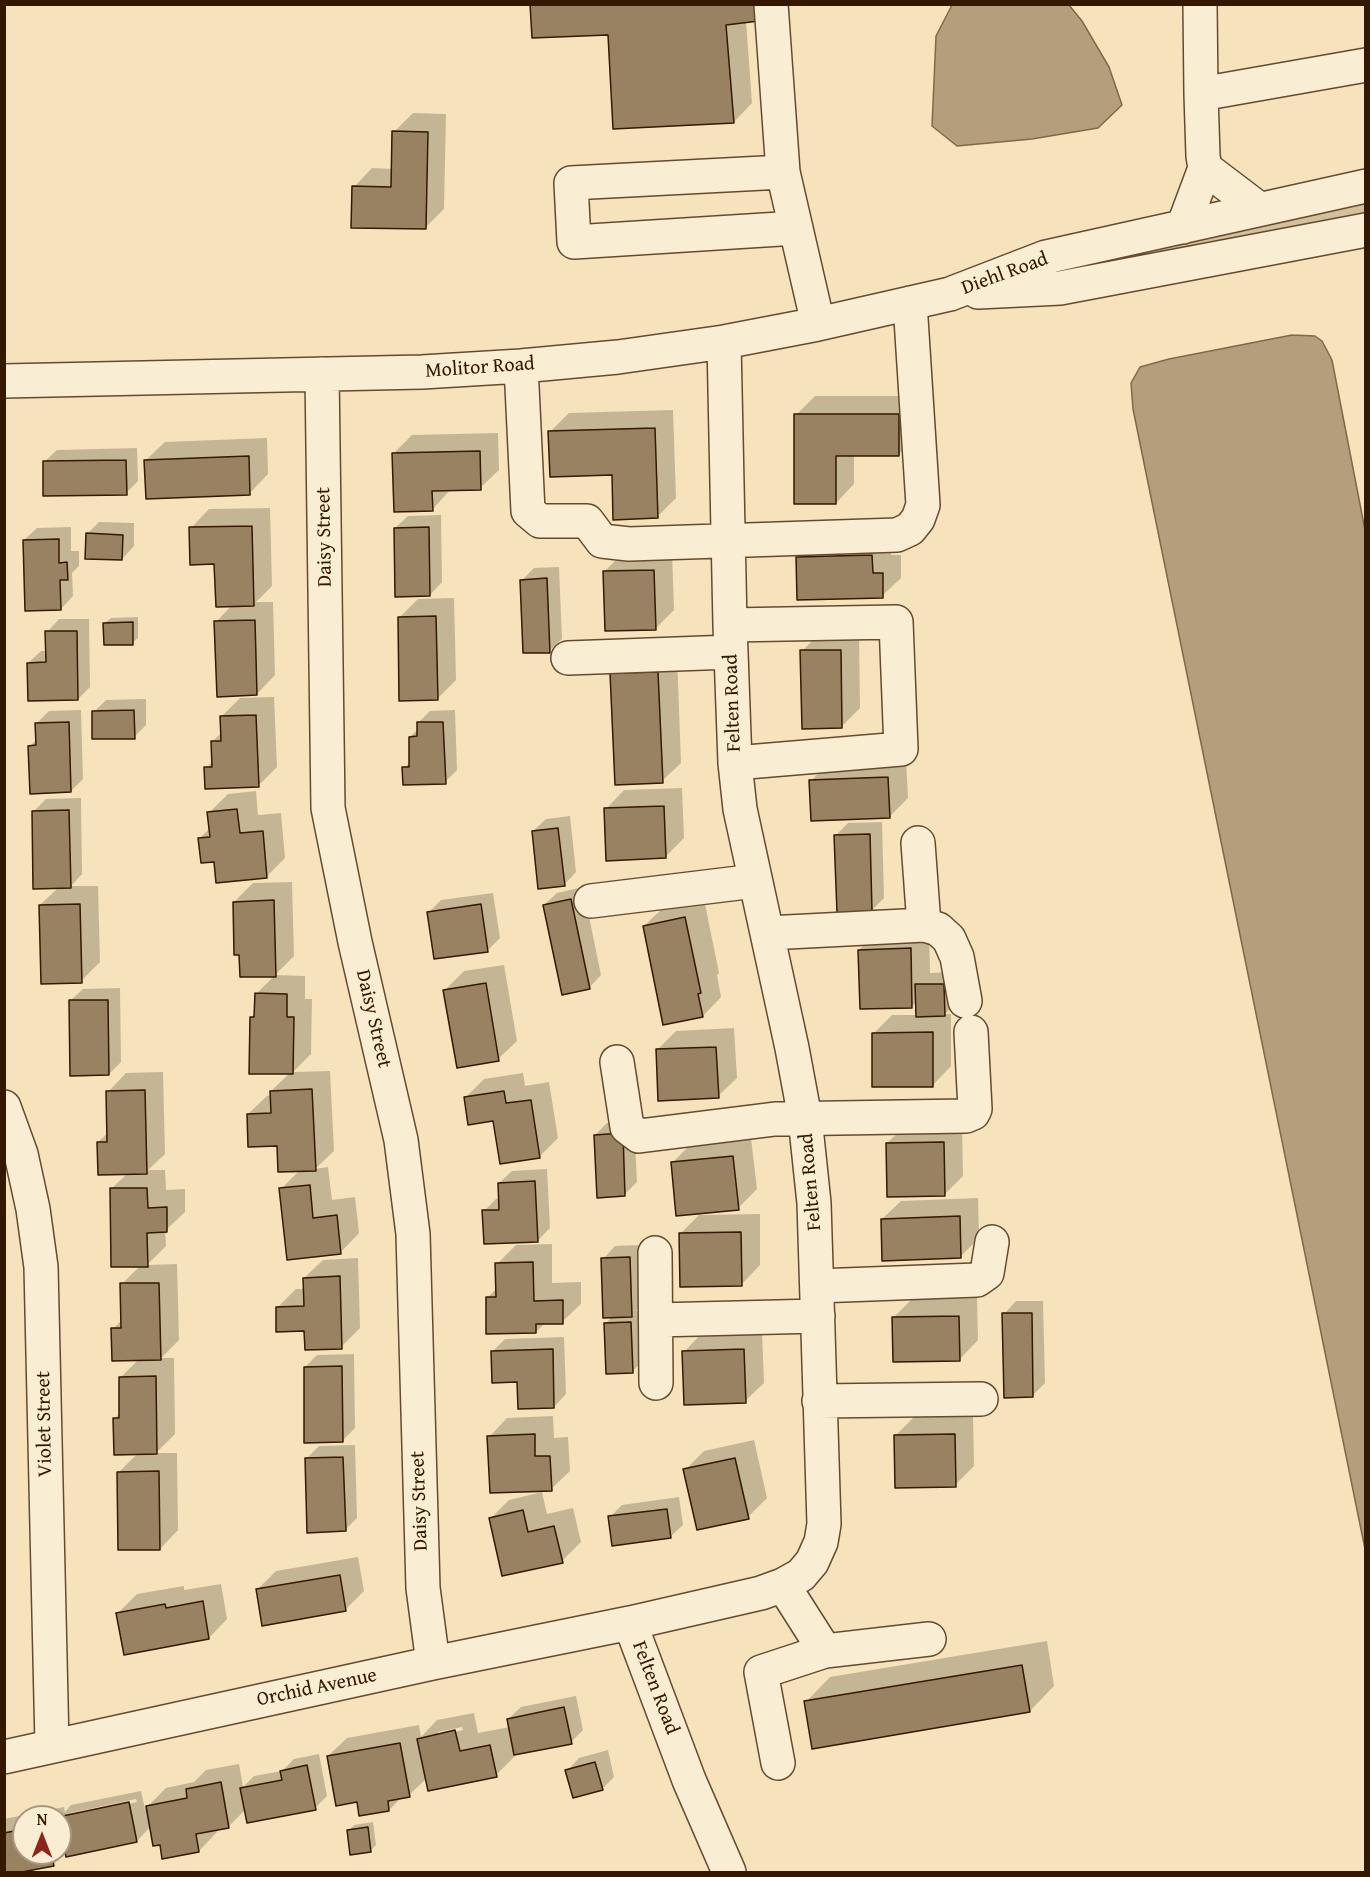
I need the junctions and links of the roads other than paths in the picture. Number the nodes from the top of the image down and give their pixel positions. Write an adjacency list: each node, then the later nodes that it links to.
1 (771, 4): 6 (street)
2 (1200, 4): 4 (street)
3 (1365, 65): 4 (street)
4 (1201, 94): 5 (street)
5 (1205, 168): 8 (street); 9 (street)
6 (783, 172): 10 (street); 10 (street)
7 (1365, 186): 8 (street, Diehl Road)
8 (1259, 209): 9 (street, Diehl Road)
9 (1183, 227): 12 (street, Diehl Road)
10 (796, 228): 14 (street)
11 (1365, 230): 12 (street, Diehl Road)
12 (950, 294): 13 (street, Molitor Road)
13 (910, 303): 14 (street, Molitor Road); 19 (street)
14 (818, 324): 15 (street, Molitor Road)
15 (724, 342): 16 (street, Molitor Road); 19 (street, Felten Road)
16 (520, 366): 17 (street, Molitor Road); 19 (street)
17 (322, 374): 18 (street, Molitor Road); 42 (street, Daisy Street)
18 (4, 381)
19 (728, 541): 20 (street, Felten Road)
20 (731, 639): 21 (street); 22 (street, Felten Road); 22 (street)
21 (568, 658)
22 (735, 764): 24 (street, Felten Road)
23 (918, 843): 26 (street)
24 (755, 881): 25 (street); 27 (street, Felten Road)
25 (591, 901)
26 (924, 925): 27 (street); 30 (street)
27 (768, 933): 30 (street, Felten Road)
28 (617, 1062): 30 (street)
29 (4, 1107): 43 (street, Violet Street)
30 (805, 1118): 33 (street, Felten Road)
31 (992, 1242): 33 (street)
32 (655, 1253): 34 (street)
33 (818, 1301): 34 (street); 37 (street, Felten Road)
34 (656, 1320): 35 (street)
35 (656, 1383)
36 (981, 1399): 37 (street)
37 (819, 1401): 38 (street, Felten Road)
38 (783, 1585): 39 (street, Felten Road); 41 (street)
39 (630, 1623): 42 (street, Orchid Avenue); 46 (street, Felten Road)
40 (929, 1639): 41 (street)
41 (825, 1651): 45 (street)
42 (433, 1664): 43 (street, Orchid Avenue)
43 (52, 1745): 44 (street, Orchid Avenue)
44 (4, 1757)
45 (778, 1763)
46 (729, 1872)

